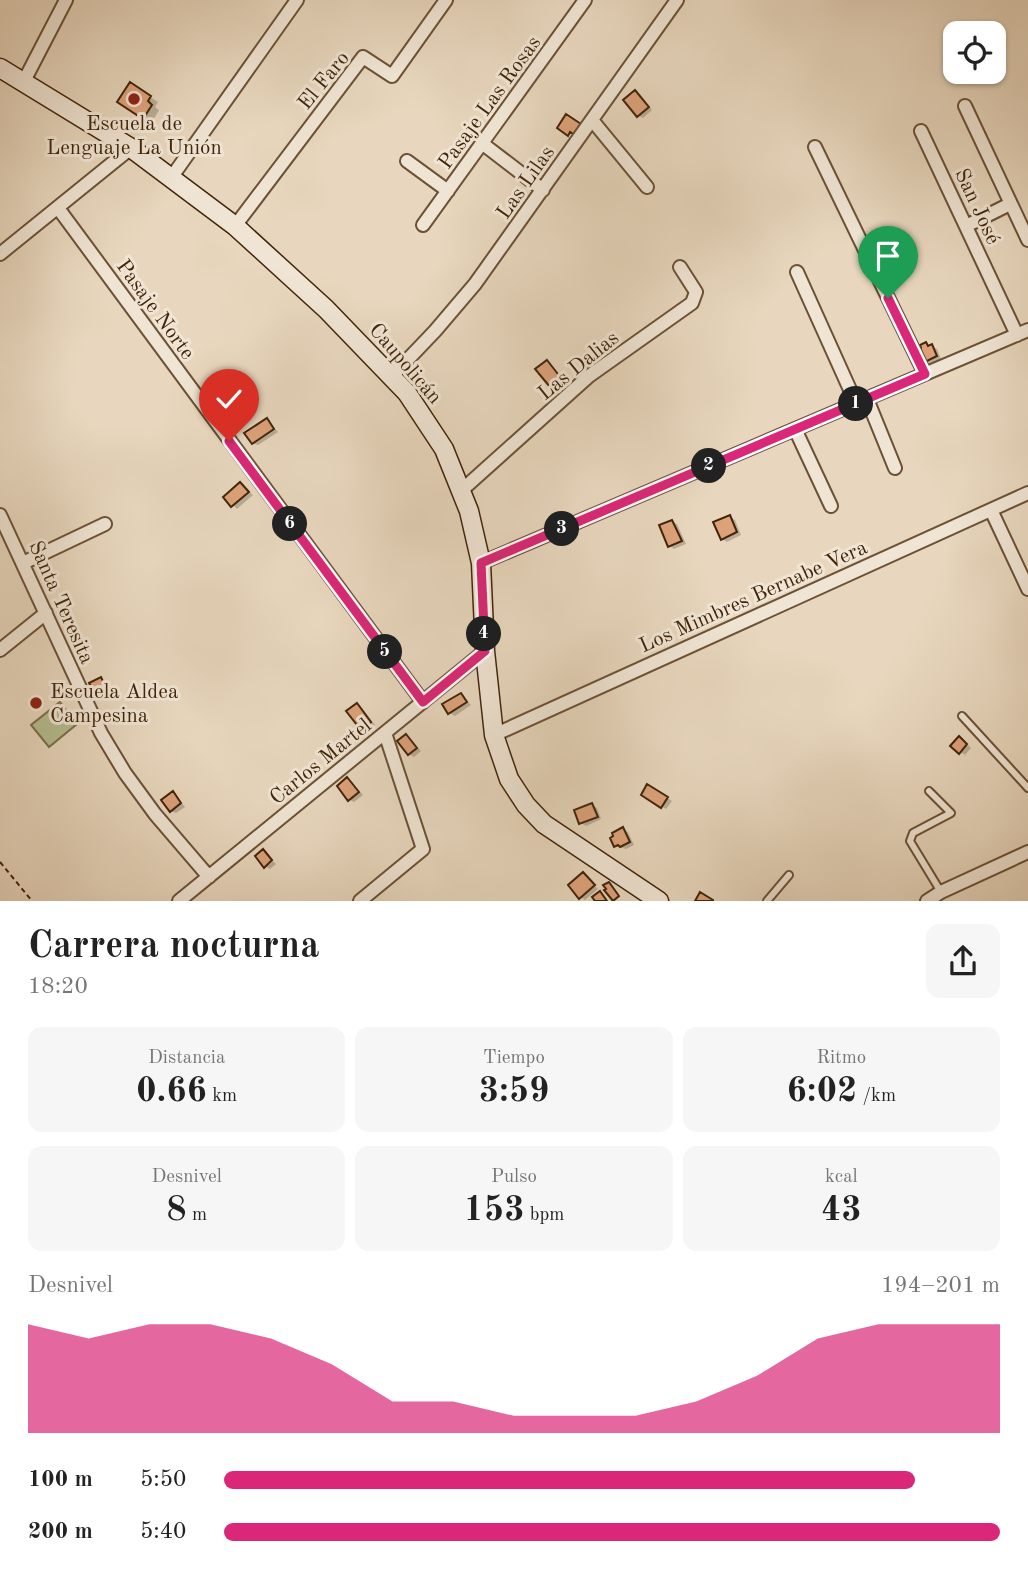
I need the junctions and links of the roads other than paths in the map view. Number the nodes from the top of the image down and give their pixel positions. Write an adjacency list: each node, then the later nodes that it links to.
1 (66, 0): 7 (street)
2 (297, 0): 15 (street)
3 (446, 0): 22 (street, El Faro)
4 (585, 0): 11 (street, Pasaje Las Rosas)
5 (677, 0): 9 (street, Las Lilas)
6 (0, 68): 7 (street, Caupolicán)
7 (23, 83): 13 (street, Caupolicán)
8 (965, 106): 19 (street)
9 (592, 120): 16 (street); 17 (street, Las Lilas)
10 (921, 131): 23 (street, San José)
11 (484, 144): 17 (street); 18 (street, Pasaje Las Rosas)
12 (815, 147): 29 (street)
13 (131, 148): 15 (street, Caupolicán); 20 (street)
14 (407, 161): 18 (street)
15 (171, 178): 22 (street, Caupolicán)
16 (647, 187)
17 (543, 190): 30 (street, Las Lilas)
18 (448, 191): 21 (street, Pasaje Las Rosas)
19 (1010, 204): 23 (street); 24 (street)
20 (58, 208): 25 (street); 46 (street, Pasaje Norte)
21 (423, 225)
22 (235, 226): 30 (street, Caupolicán)
23 (966, 226): 28 (street, San José)
24 (1028, 240)
25 (0, 254)
26 (680, 267): 34 (street, Las Dalias)
27 (797, 272): 31 (street)
28 (1023, 332): 29 (street)
29 (925, 374): 31 (street)
30 (392, 376): 34 (street, Caupolicán)
31 (861, 401): 32 (street); 33 (street)
32 (796, 429): 36 (street); 41 (street)
33 (895, 468)
34 (462, 490): 41 (street, Caupolicán)
35 (1028, 493): 37 (street, Los Mimbres Bernabe Vera)
36 (831, 506)
37 (991, 510): 42 (street); 49 (street, Los Mimbres Bernabe Vera)
38 (0, 514): 40 (street, Santa Teresita)
39 (105, 524): 40 (street)
40 (23, 563): 43 (street, Santa Teresita)
41 (481, 563): 45 (street, Caupolicán)
42 (1028, 589)
43 (46, 613): 44 (street); 54 (street, Santa Teresita)
44 (0, 650)
45 (485, 651): 46 (street, Carlos Martel); 49 (street, Caupolicán)
46 (423, 702): 48 (street, Carlos Martel)
47 (962, 716): 50 (lane)
48 (385, 733): 54 (street, Carlos Martel); 58 (street)
49 (494, 735): 56 (street, Caupolicán)
50 (1028, 788)
51 (929, 791): 55 (lane)
52 (1028, 852): 55 (street)
53 (789, 875): 59 (lane)
54 (209, 877): 57 (street, Carlos Martel)
55 (941, 892): 60 (street)
56 (646, 898)
57 (179, 901)
58 (359, 901)
59 (767, 901)
60 (927, 901)

